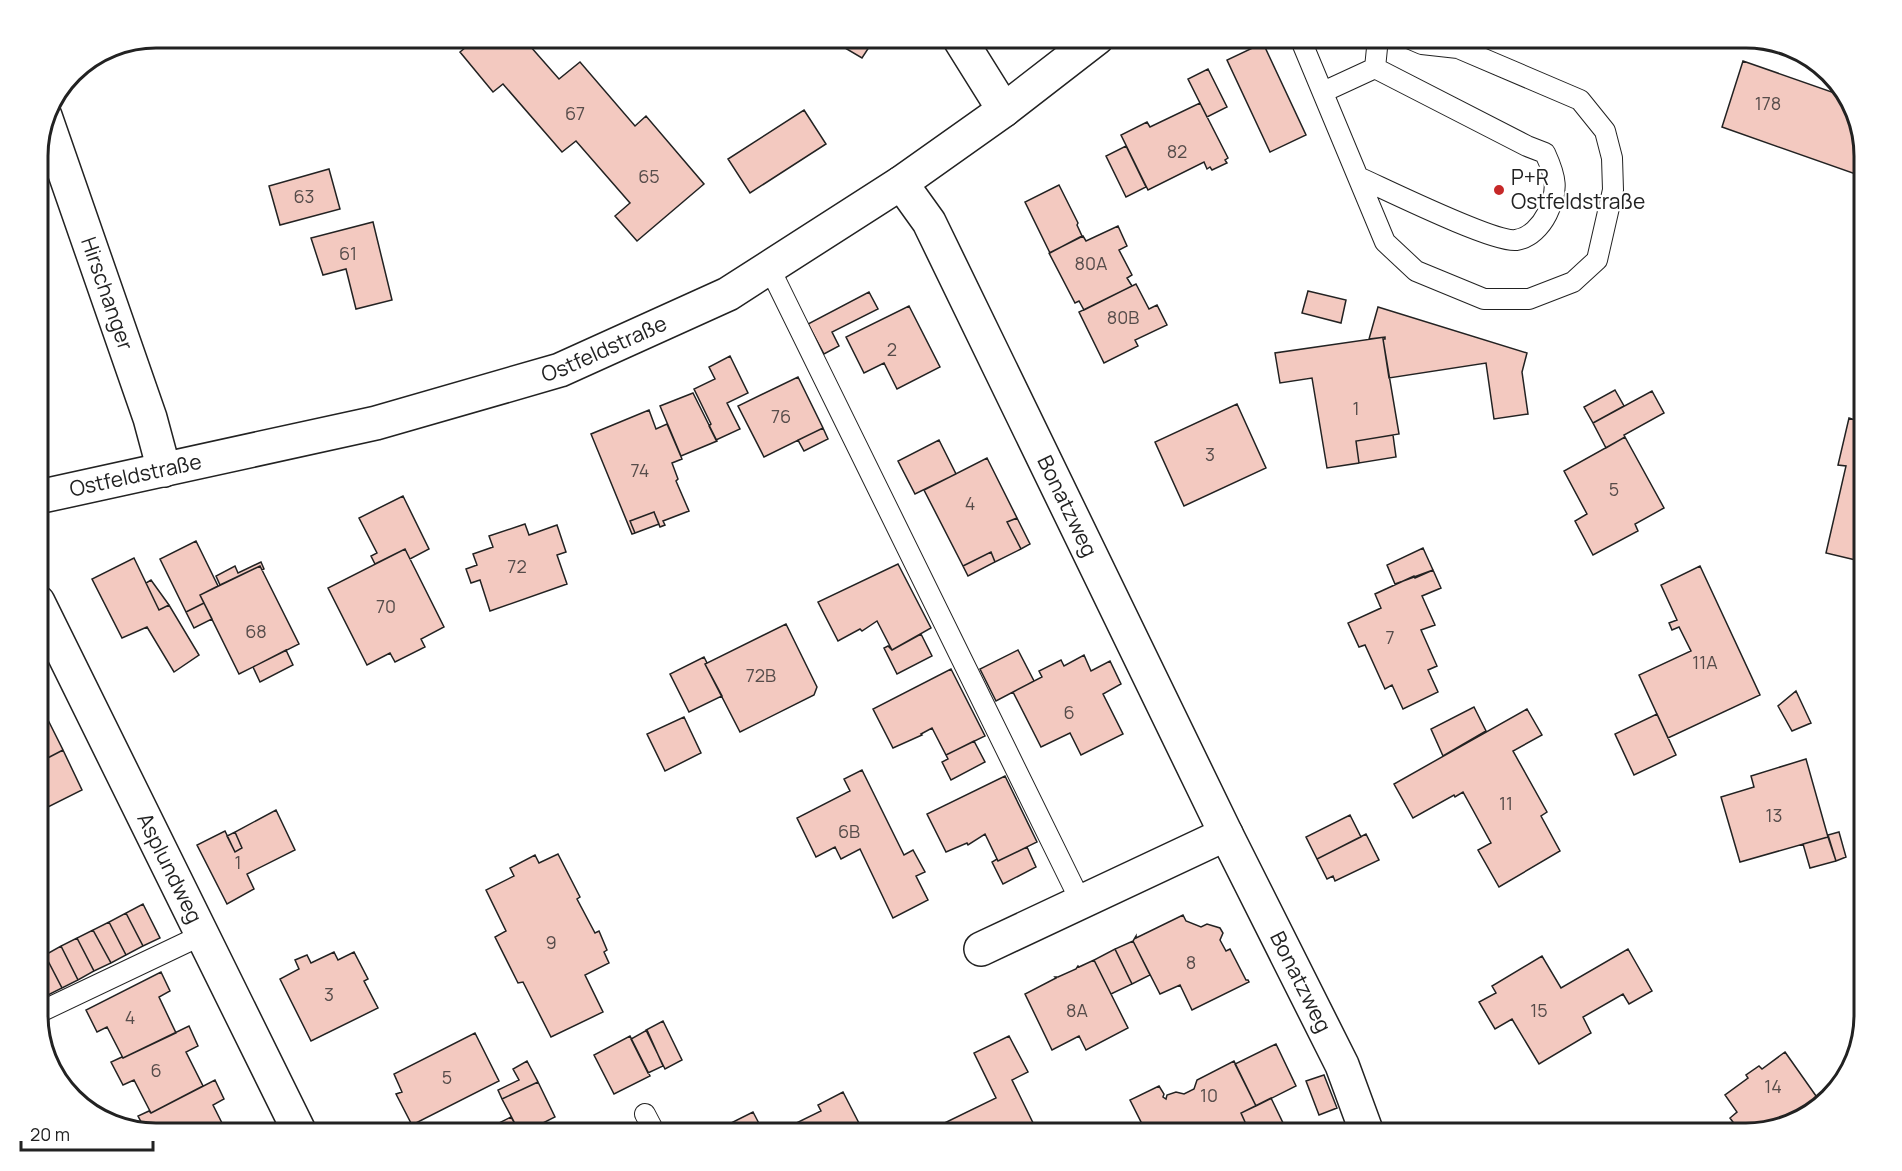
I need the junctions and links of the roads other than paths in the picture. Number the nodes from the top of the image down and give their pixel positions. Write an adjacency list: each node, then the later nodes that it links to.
1 (965, 48): 8 (street)
2 (1084, 48): 8 (street, Ostfeldstraße)
3 (1304, 48): 7 (lane)
4 (1377, 48): 6 (lane)
5 (1458, 48): 10 (lane)
6 (1375, 68): 7 (lane); 10 (lane)
7 (1323, 92): 10 (lane)
8 (1004, 110): 11 (street, Ostfeldstraße)
9 (51, 133): 13 (street, Hirschanger)
10 (1358, 177)
11 (901, 183): 12 (street, Ostfeldstraße); 16 (street, Bonatzweg)
12 (769, 267): 13 (street, Ostfeldstraße); 17 (lane)
13 (164, 470): 14 (street, Ostfeldstraße)
14 (48, 495)
15 (48, 623): 18 (street, Asplundweg)
16 (1226, 834): 17 (street); 24 (street, Bonatzweg)
17 (1081, 902): 19 (street)
18 (202, 935): 20 (lane); 22 (street, Asplundweg)
19 (981, 949)
20 (48, 1008)
21 (645, 1114): 23 (lane)
22 (295, 1123)
23 (650, 1123)
24 (1363, 1123)

